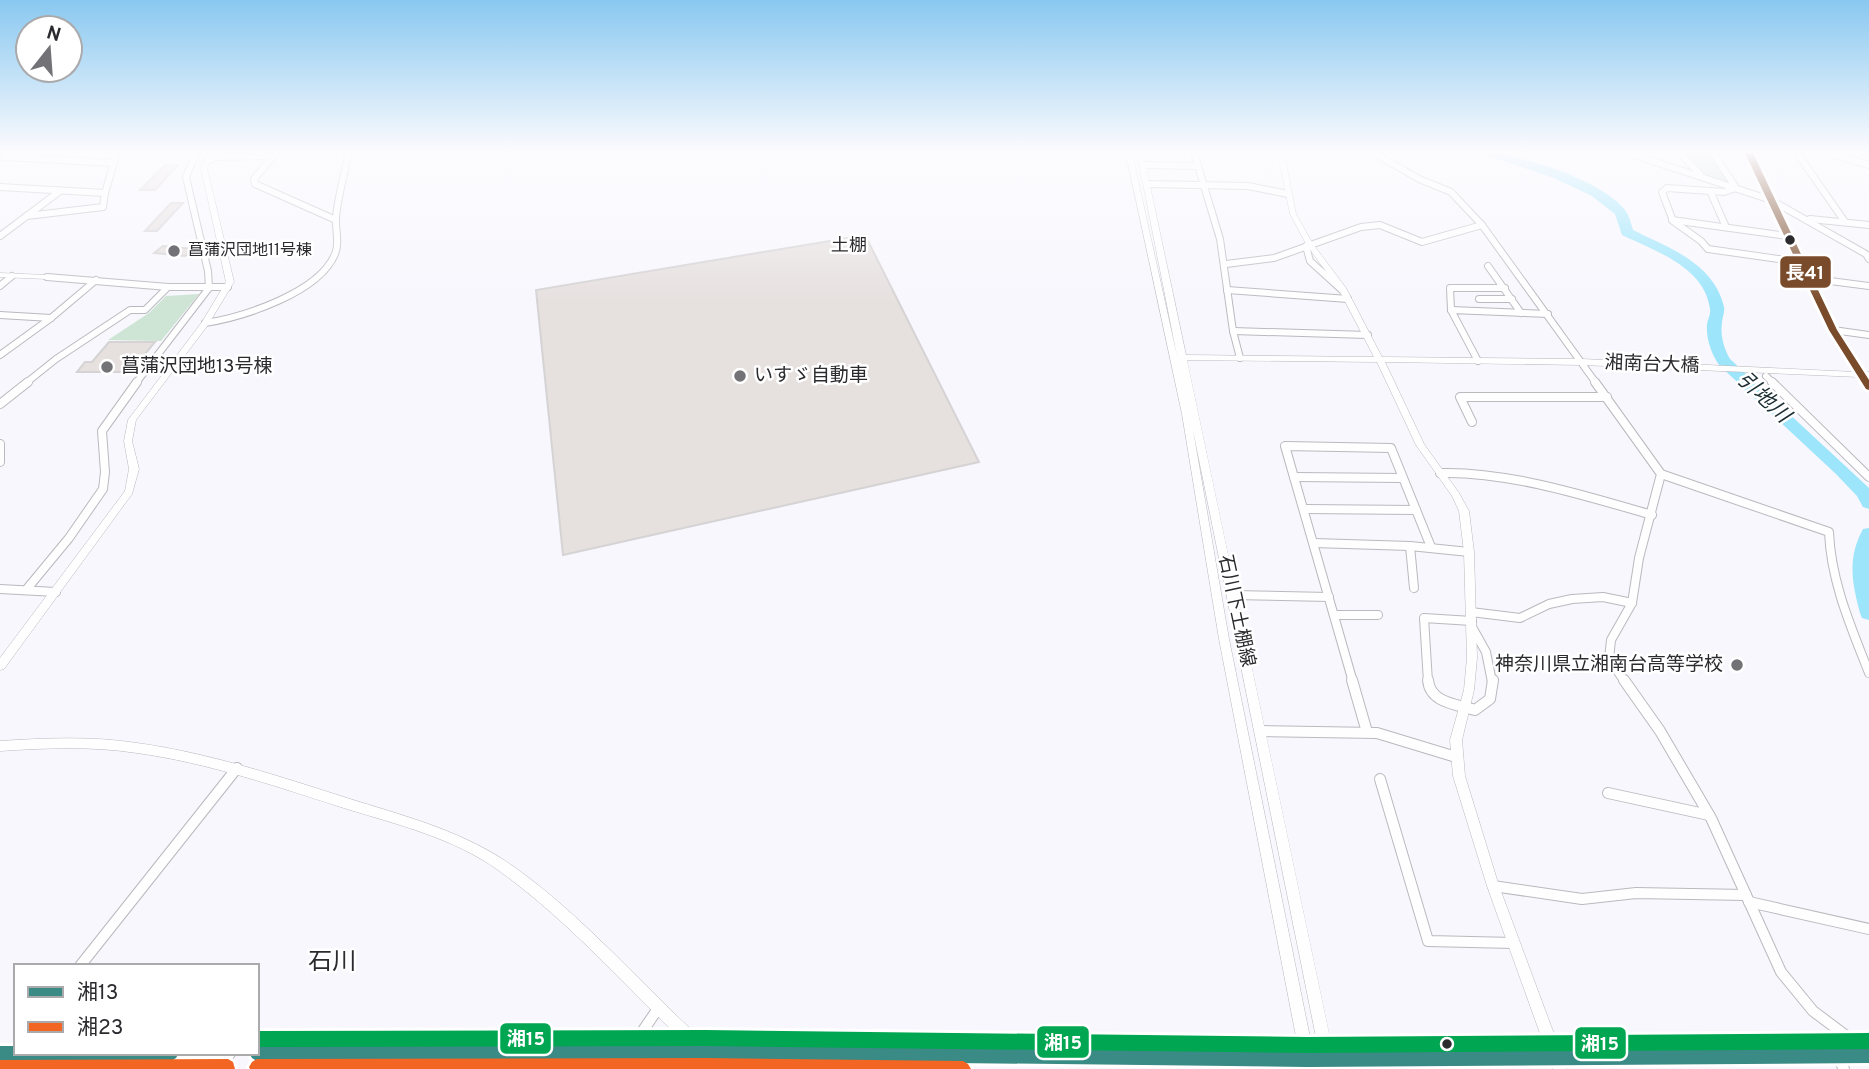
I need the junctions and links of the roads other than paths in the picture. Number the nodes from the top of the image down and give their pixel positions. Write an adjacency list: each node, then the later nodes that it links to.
1 (44, 203): 17 (street)
2 (104, 203): 17 (street)
3 (192, 203): 41 (street)
4 (212, 203): 40 (street)
5 (297, 203): 19 (street)
6 (339, 203): 19 (street)
7 (1139, 203): 58 (street, 石川下土棚線)
8 (1150, 203): 58 (street, 石川下土棚線)
9 (1208, 203): 30 (street)
10 (1290, 203): 27 (street)
11 (1461, 203): 22 (street)
12 (1666, 203): 20 (street)
13 (1715, 203): 24 (street)
14 (1772, 203): 26 (street)
15 (1777, 203): 18 (street)
16 (1832, 203): 21 (street)
17 (27, 216): 25 (street)
18 (1807, 218): 21 (street); 28 (street)
19 (336, 220): 52 (street)
20 (1672, 220): 24 (street); 29 (street)
21 (1845, 222): 23 (street)
22 (1482, 225): 27 (street); 49 (street)
23 (1869, 225)
24 (1726, 228): 26 (street)
25 (0, 236)
26 (1787, 236): 29 (street)
27 (1308, 245): 30 (street); 44 (street)
28 (1868, 256)
29 (1800, 262): 35 (street)
30 (1226, 264): 43 (street)
31 (1488, 266): 42 (street)
32 (0, 275): 33 (street)
33 (12, 276): 34 (street); 37 (street)
34 (47, 278): 36 (street)
35 (1807, 278): 38 (street); 53 (street)
36 (96, 280): 39 (street); 51 (street)
37 (0, 285)
38 (1869, 286)
39 (168, 287): 41 (street); 67 (street)
40 (228, 287): 41 (street); 52 (street)
41 (209, 288): 85 (street)
42 (1504, 288): 46 (street); 47 (street)
43 (1227, 290): 44 (street); 54 (street)
44 (1346, 296): 55 (street)
45 (1479, 299): 46 (street)
46 (1512, 299): 48 (street)
47 (1451, 310): 48 (street); 61 (street)
48 (1521, 313): 49 (street)
49 (1548, 314): 62 (street)
50 (0, 315): 51 (street)
51 (51, 318): 57 (street)
52 (205, 323): 86 (street)
53 (1833, 330): 56 (street); 64 (street)
54 (1233, 331): 55 (street); 59 (street)
55 (1368, 335): 60 (street)
56 (1869, 335)
57 (0, 355)
58 (1179, 357): 59 (street, 湘南台大橋); 87 (street, 石川下土棚線); 117 (street, 石川下土棚線)
59 (1240, 358): 60 (street, 湘南台大橋)
60 (1381, 360): 61 (street, 湘南台大橋); 71 (street)
61 (1478, 361): 62 (street, 湘南台大橋)
62 (1582, 362): 63 (street, 湘南台大橋); 66 (street)
63 (1765, 373): 64 (street, 湘南台大橋); 74 (street)
64 (1864, 375): 65 (street)
65 (1869, 387)
66 (1607, 397): 68 (street); 72 (street)
67 (0, 404)
68 (1472, 422)
69 (0, 444): 70 (street)
70 (0, 462)
71 (1440, 473): 78 (street); 82 (street)
72 (1661, 474): 78 (street); 94 (street)
73 (1294, 477): 75 (street); 75 (street); 76 (street)
74 (1869, 477)
75 (1403, 478): 77 (street)
76 (1304, 509): 77 (street); 79 (street)
77 (1416, 510): 81 (street)
78 (1651, 515): 89 (street)
79 (1314, 543): 80 (street); 88 (street)
80 (1410, 547): 81 (street); 83 (street)
81 (1431, 547): 82 (street)
82 (1469, 552): 92 (street)
83 (1414, 588)
84 (0, 589): 85 (street)
85 (26, 590): 86 (street)
86 (56, 592): 93 (street)
87 (1232, 595): 88 (street); 96 (street, 石川下土棚線)
88 (1329, 597): 90 (street)
89 (1632, 603): 92 (street); 103 (street)
90 (1334, 615): 91 (street); 97 (street)
91 (1378, 615)
92 (1472, 620): 95 (street); 95 (street); 95 (street)
93 (0, 666)
94 (1869, 673)
95 (1465, 708): 99 (street)
96 (1260, 731): 97 (street); 118 (street, 石川下土棚線)
97 (1367, 732): 99 (street)
98 (0, 746): 100 (street)
99 (1456, 757): 104 (street)
100 (237, 768): 108 (street); 109 (street)
101 (1380, 779): 107 (street)
102 (1608, 793): 103 (street)
103 (1709, 815): 105 (street)
104 (1493, 886): 105 (street); 107 (street)
105 (1747, 898): 106 (street); 114 (street)
106 (1869, 929)
107 (1514, 943): 115 (street)
108 (82, 964)
109 (657, 1010): 111 (street); 113 (street)
110 (375, 1052): 112 (main road); 113 (main road); 119 (street)
111 (705, 1052): 113 (main road); 117 (street); 120 (main road)
112 (259, 1053)
113 (628, 1054)
114 (1869, 1054): 116 (street)
115 (1558, 1062): 116 (street); 118 (street)
116 (1840, 1063)
117 (1308, 1064): 118 (street)
118 (1329, 1064)
119 (374, 1069)
120 (723, 1069)

